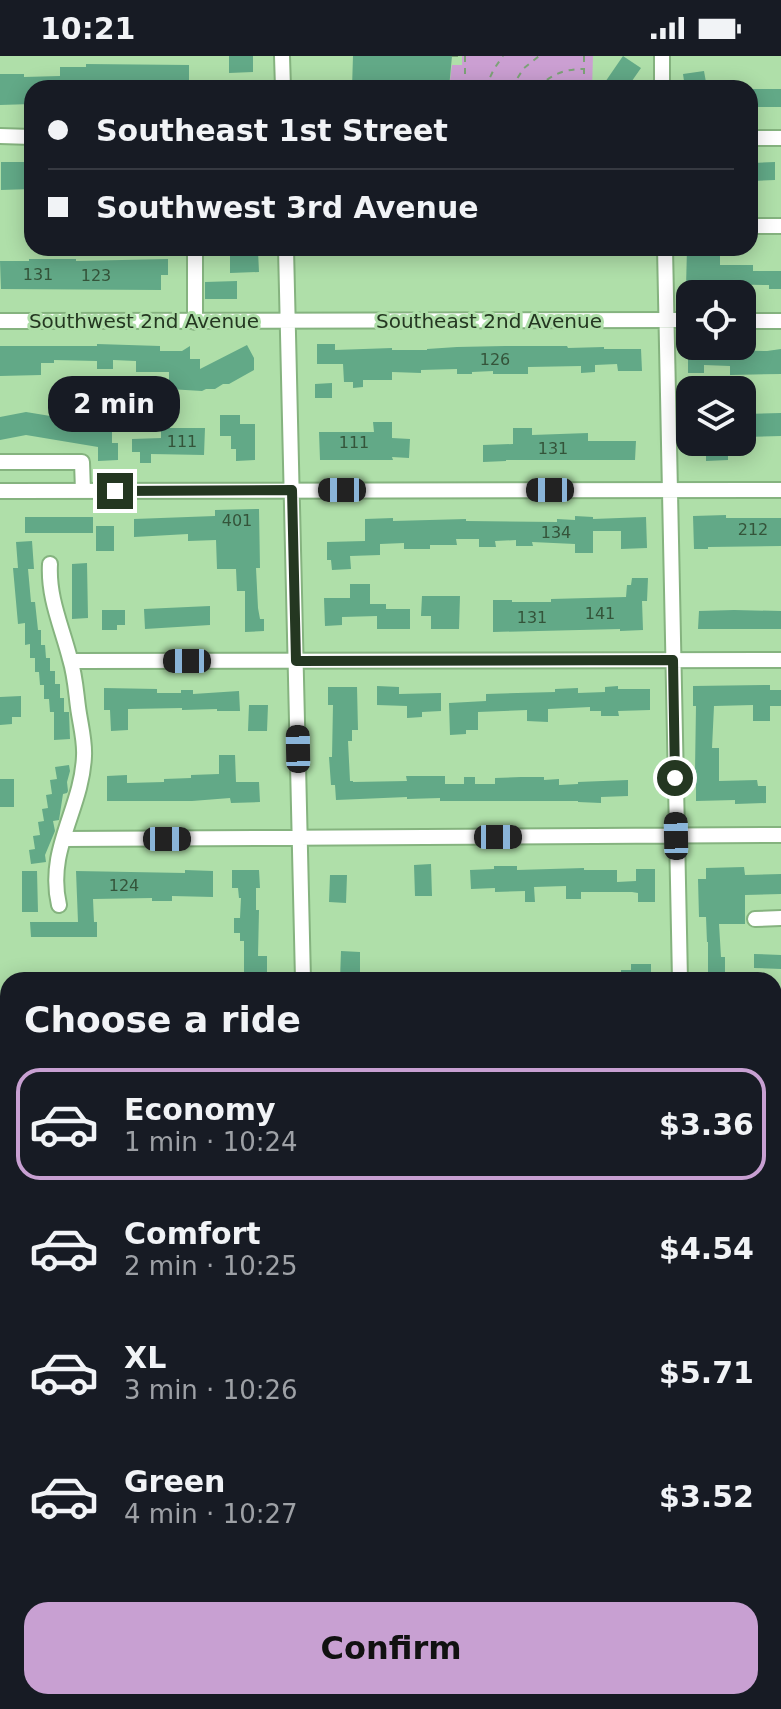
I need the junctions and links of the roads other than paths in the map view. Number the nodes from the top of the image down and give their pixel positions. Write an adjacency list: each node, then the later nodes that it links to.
1 (282, 56): 3 (street)
2 (662, 56): 4 (street)
3 (283, 80)
4 (660, 80)
5 (0, 136): 6 (street)
6 (24, 137)
7 (758, 138): 8 (street)
8 (781, 138)
9 (758, 226): 10 (street)
10 (781, 226)
11 (195, 256): 19 (street)
12 (286, 256): 20 (street)
13 (665, 256): 14 (street)
14 (665, 320): 15 (street, Southeast 2nd Avenue); 20 (street, Southeast 2nd Avenue); 23 (street)
15 (676, 320)
16 (0, 321): 19 (street, Southwest 2nd Avenue)
17 (756, 321): 18 (street)
18 (781, 321)
19 (195, 322): 20 (street, Southwest 2nd Avenue)
20 (288, 322): 22 (street)
21 (0, 462): 26 (street)
22 (292, 490): 23 (street); 26 (street); 31 (street)
23 (669, 490): 24 (street); 28 (street)
24 (781, 490)
25 (0, 491): 26 (street)
26 (83, 491)
27 (50, 564): 30 (street)
28 (673, 660): 29 (street); 31 (street); 33 (street)
29 (781, 660)
30 (71, 661): 31 (street); 35 (street)
31 (296, 661): 34 (street)
32 (781, 835): 33 (street)
33 (676, 836): 34 (street); 40 (street)
34 (300, 838): 35 (street); 39 (street)
35 (63, 839): 36 (street)
36 (59, 905)
37 (781, 918): 38 (street)
38 (755, 919)
39 (303, 972)
40 (680, 972)

